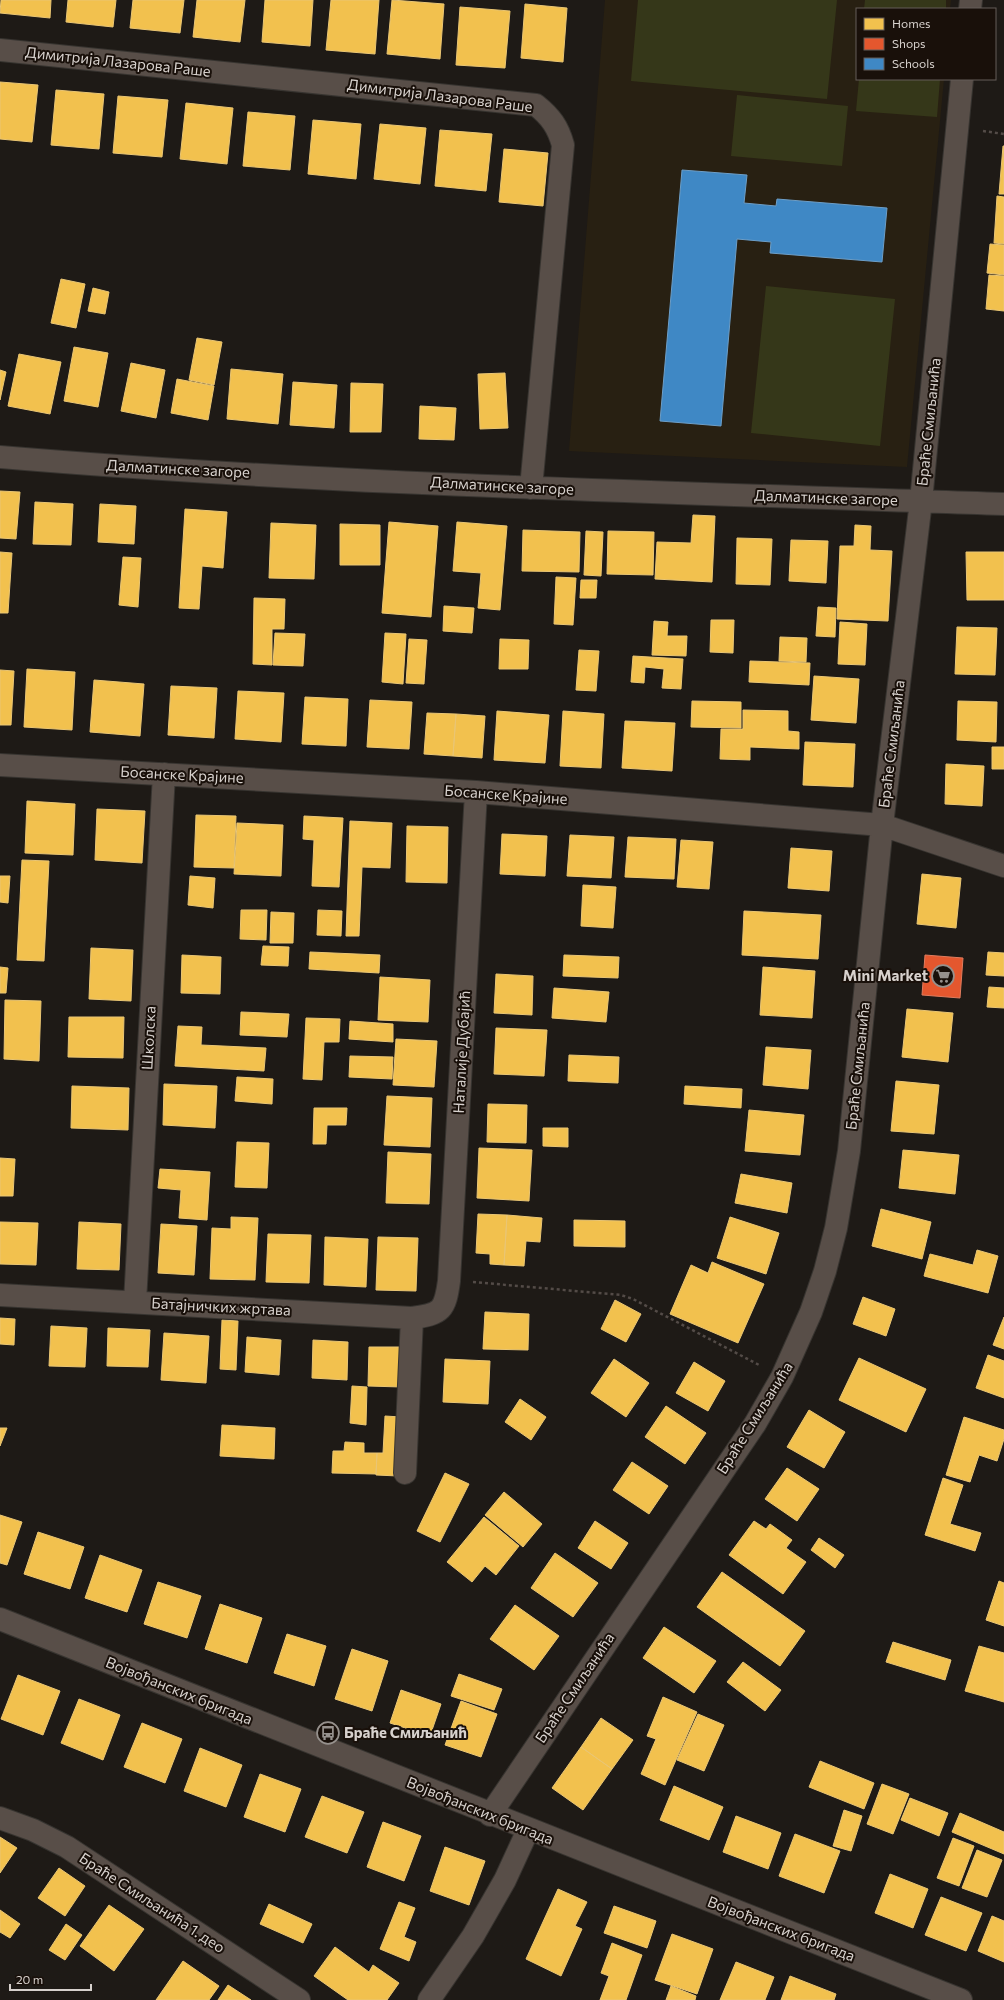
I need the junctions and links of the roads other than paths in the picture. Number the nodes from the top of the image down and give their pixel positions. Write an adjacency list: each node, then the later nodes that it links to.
1 (0, 50): 4 (street, Димитрија Лазарова Раше)
2 (962, 80): 5 (street, Браће Смиљанића)
3 (0, 457): 4 (street, Далматинске загоре)
4 (531, 488): 5 (street, Далматинске загоре)
5 (921, 501): 6 (street, Далматинске загоре); 10 (street, Браће Смиљанића)
6 (1004, 504)
7 (0, 765): 8 (street, Босанске Крајине)
8 (164, 774): 9 (street, Босанске Крајине); 13 (street, Школска)
9 (476, 792): 10 (street, Босанске Крајине); 14 (street, Наталије Дубајић)
10 (882, 825): 11 (street, Босанске Крајине); 18 (street, Браће Смиљанића)
11 (1004, 866)
12 (0, 1295): 13 (street, Батајничких жртава)
13 (135, 1302): 15 (street, Батајничких жртава)
14 (440, 1310): 15 (street, Батајничких жртава)
15 (412, 1318): 16 (street)
16 (405, 1474)
17 (0, 1620): 18 (street, Војвођанских бригада)
18 (490, 1814): 20 (street, Војвођанских бригада)
19 (0, 1818): 21 (street, Браће Смиљанића 1. део)
20 (528, 1830): 22 (street); 23 (street, Војвођанских бригада)
21 (299, 2000)
22 (429, 2000)
23 (961, 2000)

